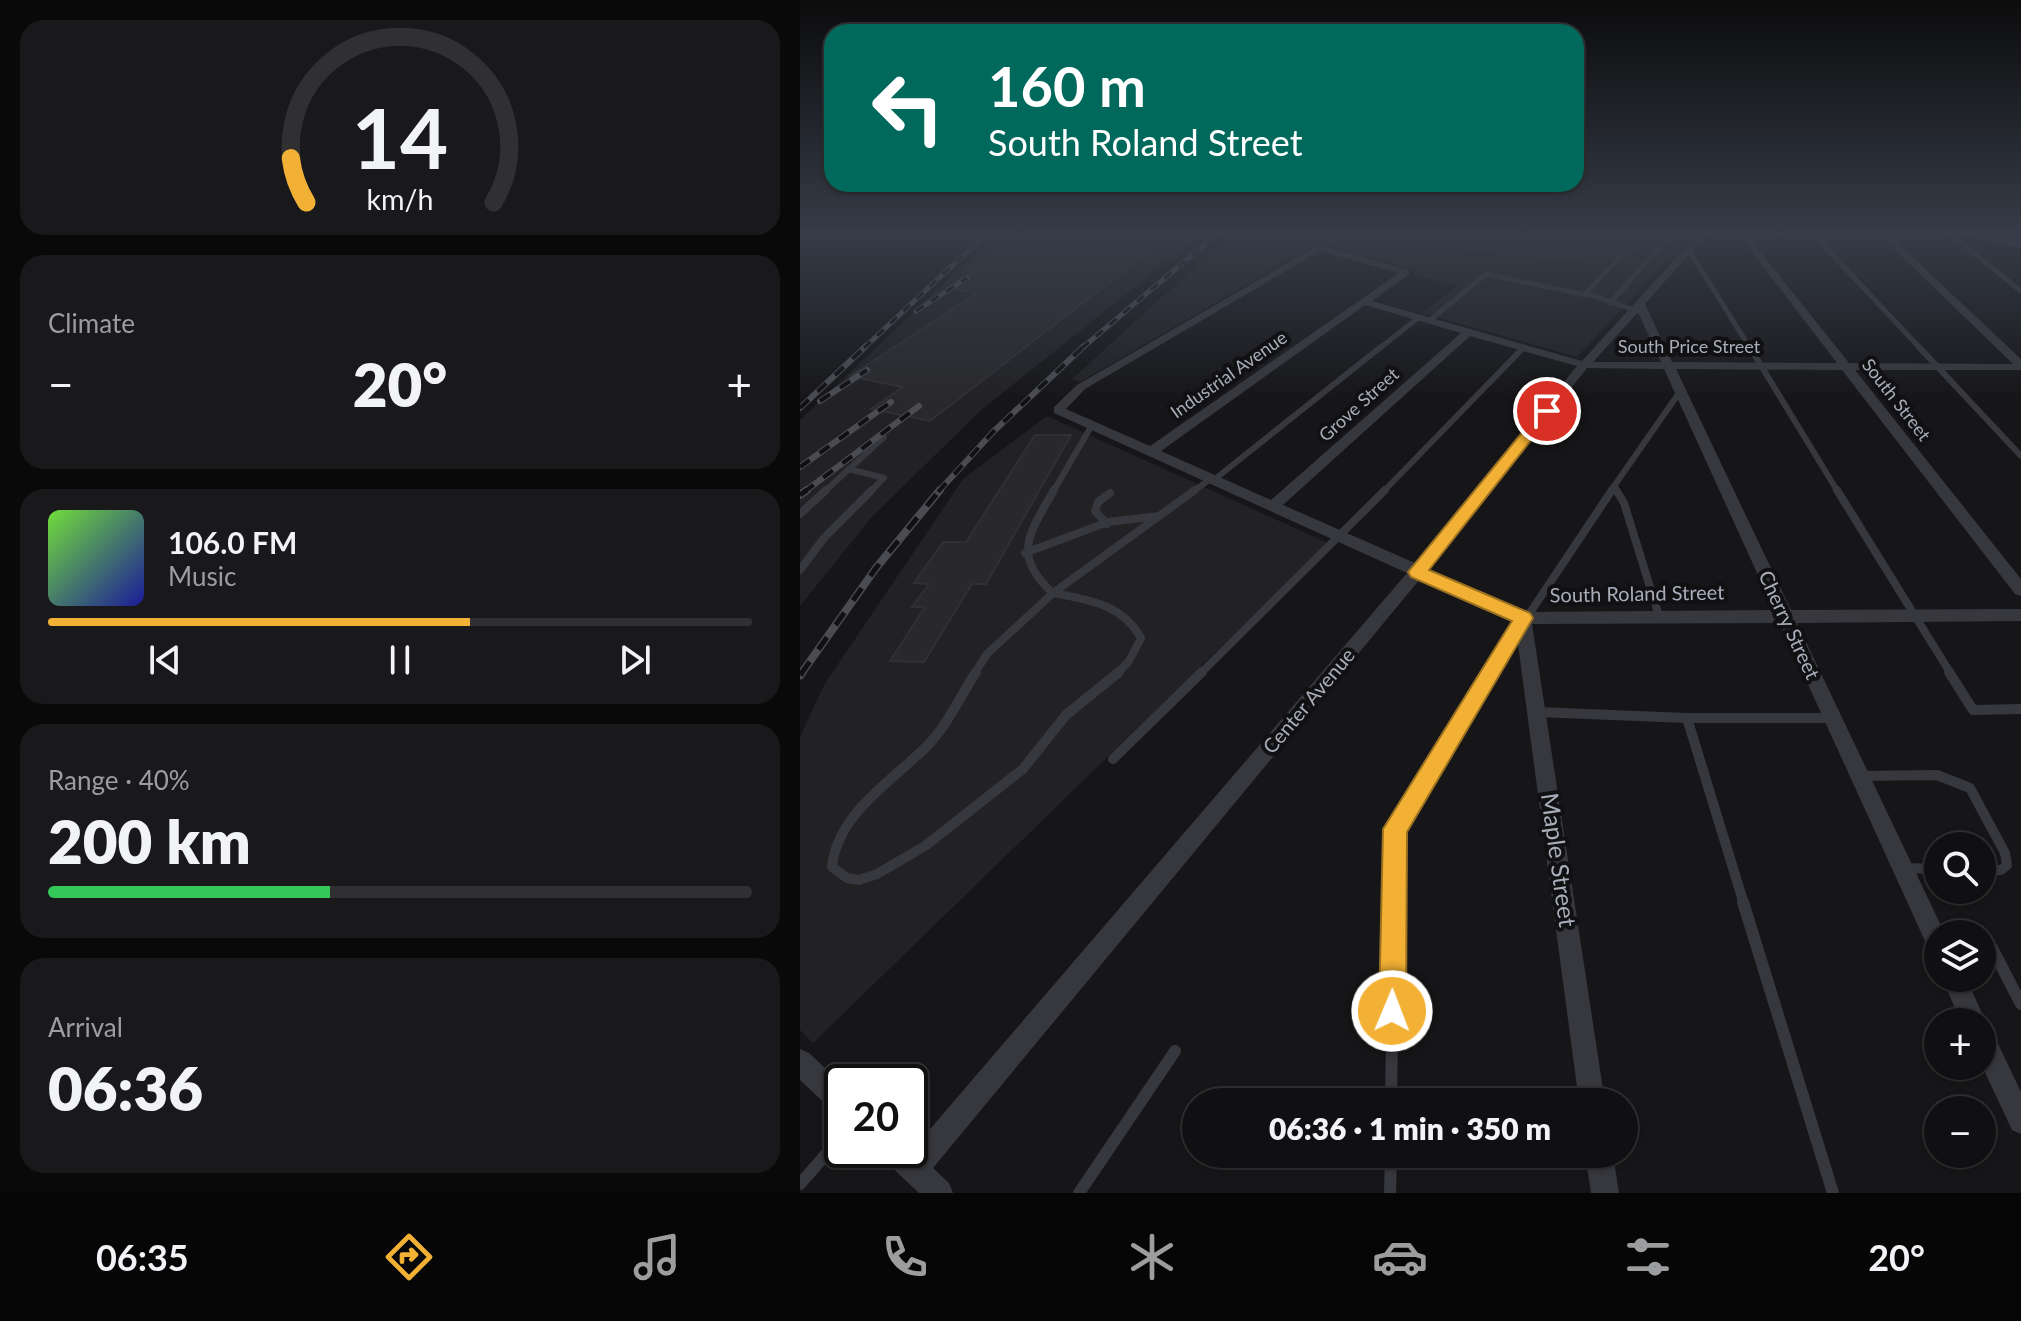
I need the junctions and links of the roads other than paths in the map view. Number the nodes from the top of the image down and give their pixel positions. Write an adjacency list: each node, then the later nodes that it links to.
1 (1248, 290): 26 (street, South Roland Street)
2 (1382, 290): 13 (street, Industrial Avenue)
3 (1464, 290): 16 (lane)
4 (1561, 290): 12 (lane)
5 (1591, 290): 12 (lane)
6 (1622, 290): 14 (lane)
7 (1655, 290): 15 (street, Center Avenue)
8 (1713, 290): 21 (lane)
9 (1787, 290): 22 (street, South Street)
10 (1865, 290): 23 (lane)
11 (1941, 290): 24 (street)
12 (1586, 295): 14 (lane)
13 (1365, 302): 16 (street, South Price Street); 28 (street, Industrial Avenue)
14 (1610, 303): 15 (lane)
15 (1639, 309): 19 (street, Center Avenue); 20 (street, Cherry Street)
16 (1423, 319): 17 (street, South Price Street); 31 (lane)
17 (1468, 332): 18 (street, South Price Street); 34 (street, Grove Street)
18 (1523, 348): 19 (street, South Price Street); 38 (lane)
19 (1584, 365): 20 (street, South Price Street); 41 (street, Center Avenue)
20 (1670, 365): 21 (street, South Price Street); 25 (street, Cherry Street)
21 (1758, 365): 22 (street, South Price Street); 45 (lane)
22 (1847, 365): 23 (street, South Price Street); 42 (street, South Street)
23 (1936, 366): 24 (street, South Price Street); 29 (lane)
24 (2021, 366)
25 (1681, 390): 32 (lane); 44 (street, Cherry Street)
26 (1092, 425): 28 (street, South Roland Street); 39 (lane)
27 (884, 437): 30 (lane)
28 (1151, 452): 31 (street, South Roland Street)
29 (2021, 456)
30 (849, 469): 35 (lane); 40 (lane)
31 (1213, 479): 34 (street, South Roland Street); 36 (lane)
32 (1614, 486): 47 (lane); 48 (lane)
33 (1110, 493): 37 (lane)
34 (1274, 505): 38 (street, South Roland Street)
35 (800, 514)
36 (1160, 516): 37 (lane); 43 (lane)
37 (1107, 524): 39 (lane)
38 (1340, 536): 41 (street, South Roland Street); 53 (lane)
39 (1025, 553): 43 (lane)
40 (800, 570)
41 (1417, 572): 48 (street, South Roland Street); 70 (street, Center Avenue)
42 (2021, 590)
43 (1053, 593): 43 (lane)
44 (1783, 615): 45 (street, South Roland Street); 47 (street, South Roland Street); 52 (street, Cherry Street)
45 (1913, 615): 46 (street, South Roland Street); 49 (lane)
46 (2021, 615)
47 (1659, 616): 48 (street, South Roland Street)
48 (1523, 618): 50 (street, Maple Street); 67 (lane)
49 (2021, 709)
50 (1537, 712): 51 (lane); 68 (street, Maple Street)
51 (1687, 718): 52 (lane); 80 (lane)
52 (1832, 718): 54 (street, Cherry Street)
53 (1113, 759)
54 (1859, 776): 55 (lane); 57 (street, Cherry Street)
55 (1994, 832)
56 (1996, 836): 59 (lane)
57 (1902, 868): 58 (lane); 60 (street, Cherry Street)
58 (1924, 869)
59 (1996, 870)
60 (1928, 920)
61 (1996, 956): 62 (lane)
62 (2021, 1004)
63 (1175, 1051): 77 (lane)
64 (800, 1062): 66 (street)
65 (1996, 1068): 69 (street)
66 (824, 1085)
67 (1391, 1088)
68 (1590, 1088)
69 (2021, 1121)
70 (928, 1132)
71 (824, 1157): 75 (lane)
72 (913, 1168): 76 (street)
73 (1391, 1168): 78 (lane)
74 (1601, 1168): 79 (street)
75 (800, 1184)
76 (939, 1193)
77 (1079, 1193)
78 (1390, 1193)
79 (1605, 1193)
80 (1833, 1193)

